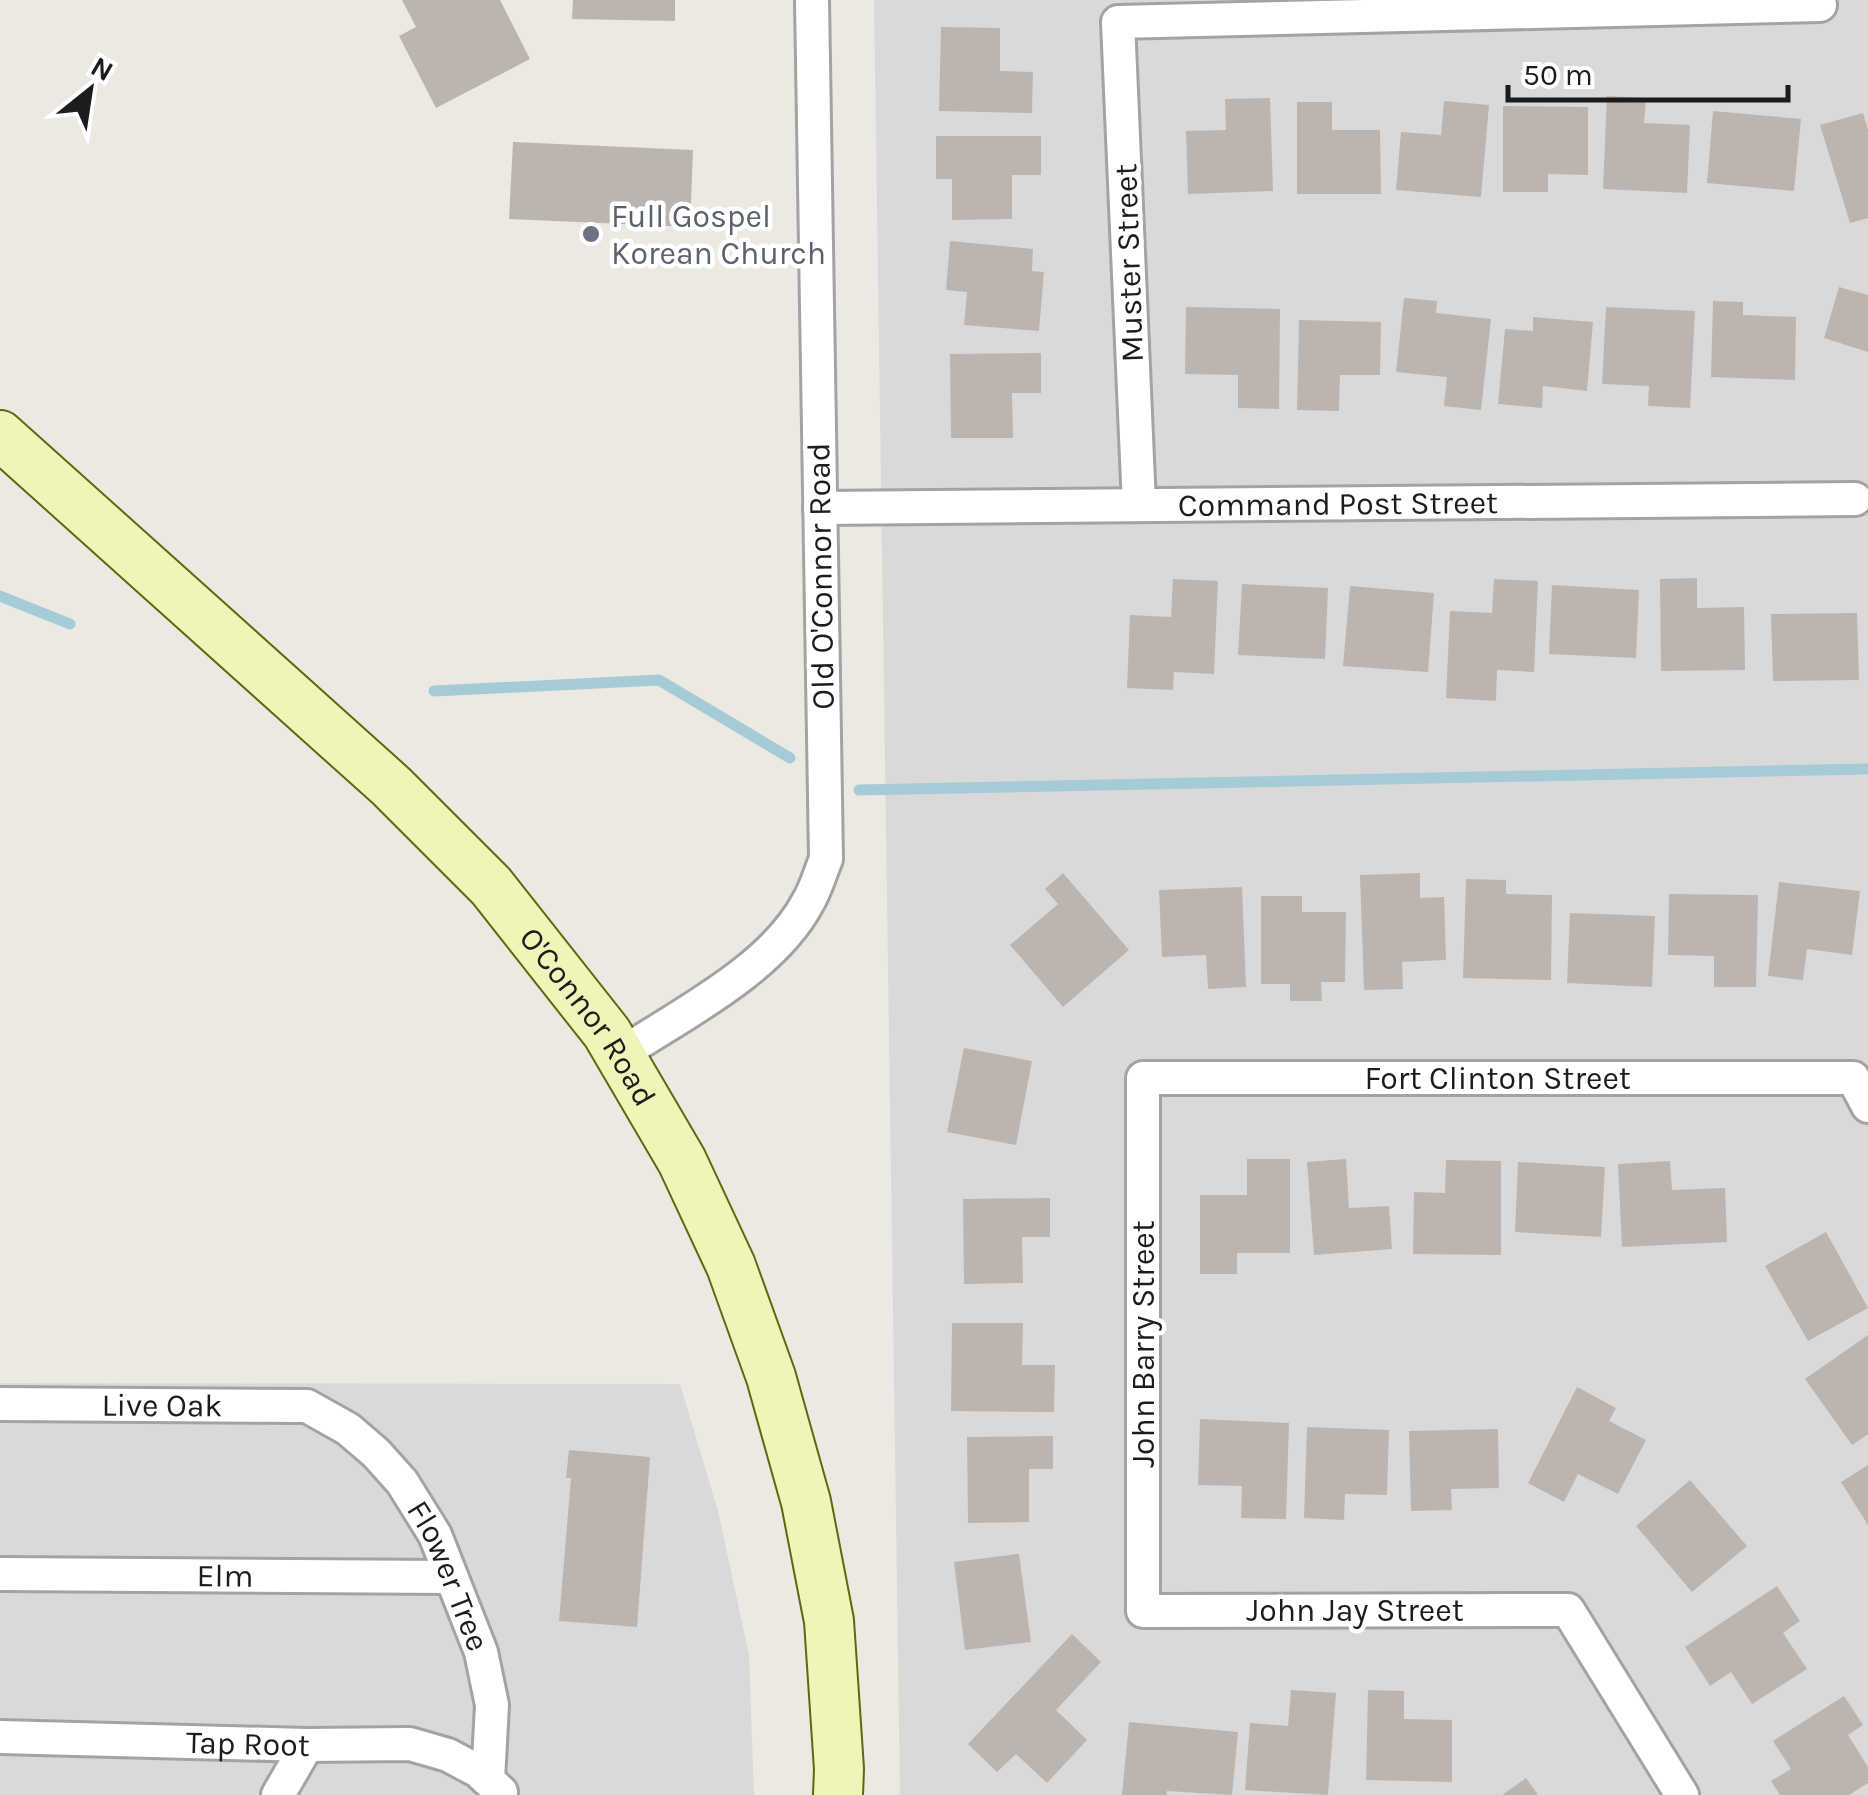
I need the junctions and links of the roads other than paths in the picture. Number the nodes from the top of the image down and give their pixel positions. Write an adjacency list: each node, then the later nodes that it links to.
1 (812, 0): 6 (street, Old O'Connor Road)
2 (1820, 5): 5 (street, Muster Street)
3 (0, 435): 7 (main road, O'Connor Road)
4 (1855, 498): 5 (street, Command Post Street)
5 (1140, 505): 6 (street, Command Post Street)
6 (820, 508): 7 (street, Old O'Connor Road)
7 (618, 1056): 19 (main road, O'Connor Road)
8 (1142, 1078): 9 (street, Fort Clinton Street); 14 (street, John Barry Street)
9 (1860, 1092)
10 (0, 1404): 11 (street, Live Oak)
11 (324, 1413): 13 (street, Flower Tree)
12 (0, 1574): 13 (street, Elm)
13 (449, 1576): 17 (street, Flower Tree)
14 (1143, 1610): 20 (street, John Jay Street)
15 (0, 1737): 16 (street, Tap Root)
16 (307, 1745): 17 (street, Tap Root); 18 (street)
17 (496, 1787)
18 (278, 1795)
19 (838, 1795)
20 (1682, 1795)

